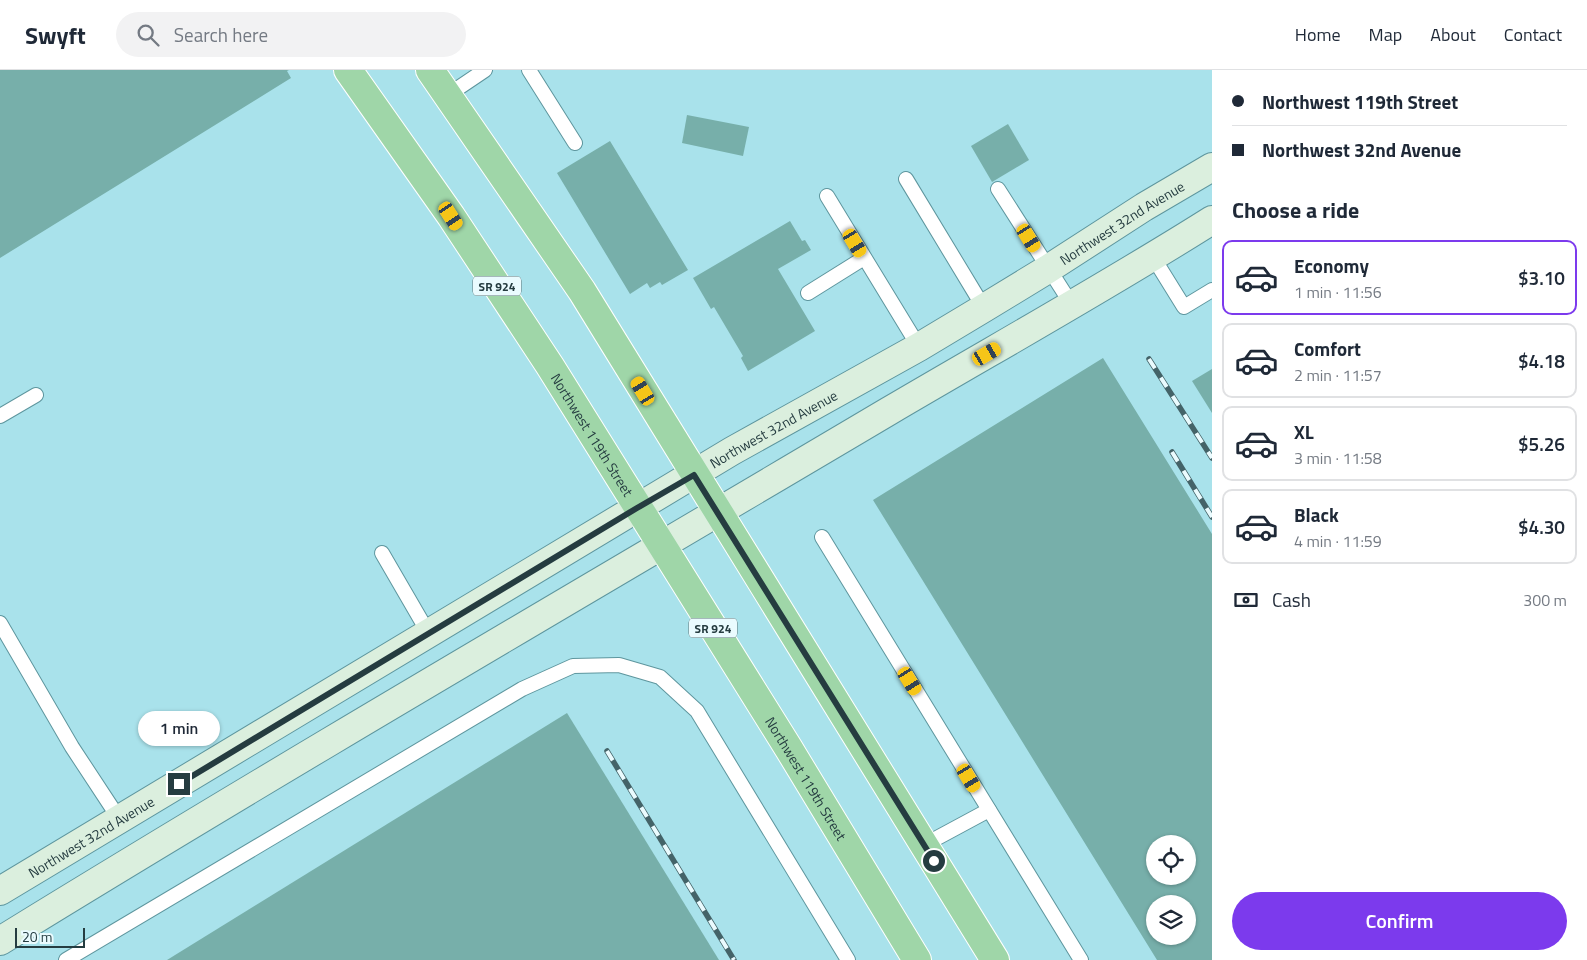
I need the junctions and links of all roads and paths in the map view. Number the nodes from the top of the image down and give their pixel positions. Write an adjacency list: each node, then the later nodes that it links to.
1 (348, 70): 23 (highway, Northwest 119th Street / SR 924)
2 (430, 70): 5 (highway)
3 (485, 70): 5 (lane)
4 (528, 70): 6 (lane)
5 (448, 95): 22 (highway)
6 (575, 143)
7 (1212, 167): 14 (main road, Northwest 32nd Avenue)
8 (906, 179): 18 (lane)
9 (998, 189): 14 (lane)
10 (827, 196): 13 (lane)
11 (1212, 220): 12 (main road)
12 (1153, 257): 15 (lane); 17 (main road)
13 (864, 258): 16 (lane); 19 (lane)
14 (1048, 269): 17 (lane); 18 (main road, Northwest 32nd Avenue)
15 (1212, 290)
16 (808, 293)
17 (1072, 305): 24 (main road)
18 (984, 308): 19 (main road, Northwest 32nd Avenue)
19 (919, 347): 22 (main road, Northwest 32nd Avenue)
20 (36, 396): 21 (lane)
21 (0, 416)
22 (694, 475): 23 (main road, Northwest 32nd Avenue); 24 (highway)
23 (637, 508): 26 (highway, Northwest 119th Street / SR 924); 29 (main road, Northwest 32nd Avenue)
24 (718, 513): 26 (main road); 32 (highway)
25 (822, 537): 30 (lane)
26 (661, 546): 34 (main road); 37 (highway, Northwest 119th Street / SR 924)
27 (382, 553): 29 (lane)
28 (0, 623): 31 (lane)
29 (429, 634): 31 (main road, Northwest 32nd Avenue)
30 (989, 810): 32 (lane); 39 (lane)
31 (120, 820): 33 (main road, Northwest 32nd Avenue)
32 (924, 845): 38 (highway)
33 (0, 891)
34 (0, 940)
35 (66, 960): 36 (lane)
36 (848, 960)
37 (918, 960)
38 (995, 960)
39 (1081, 960)

